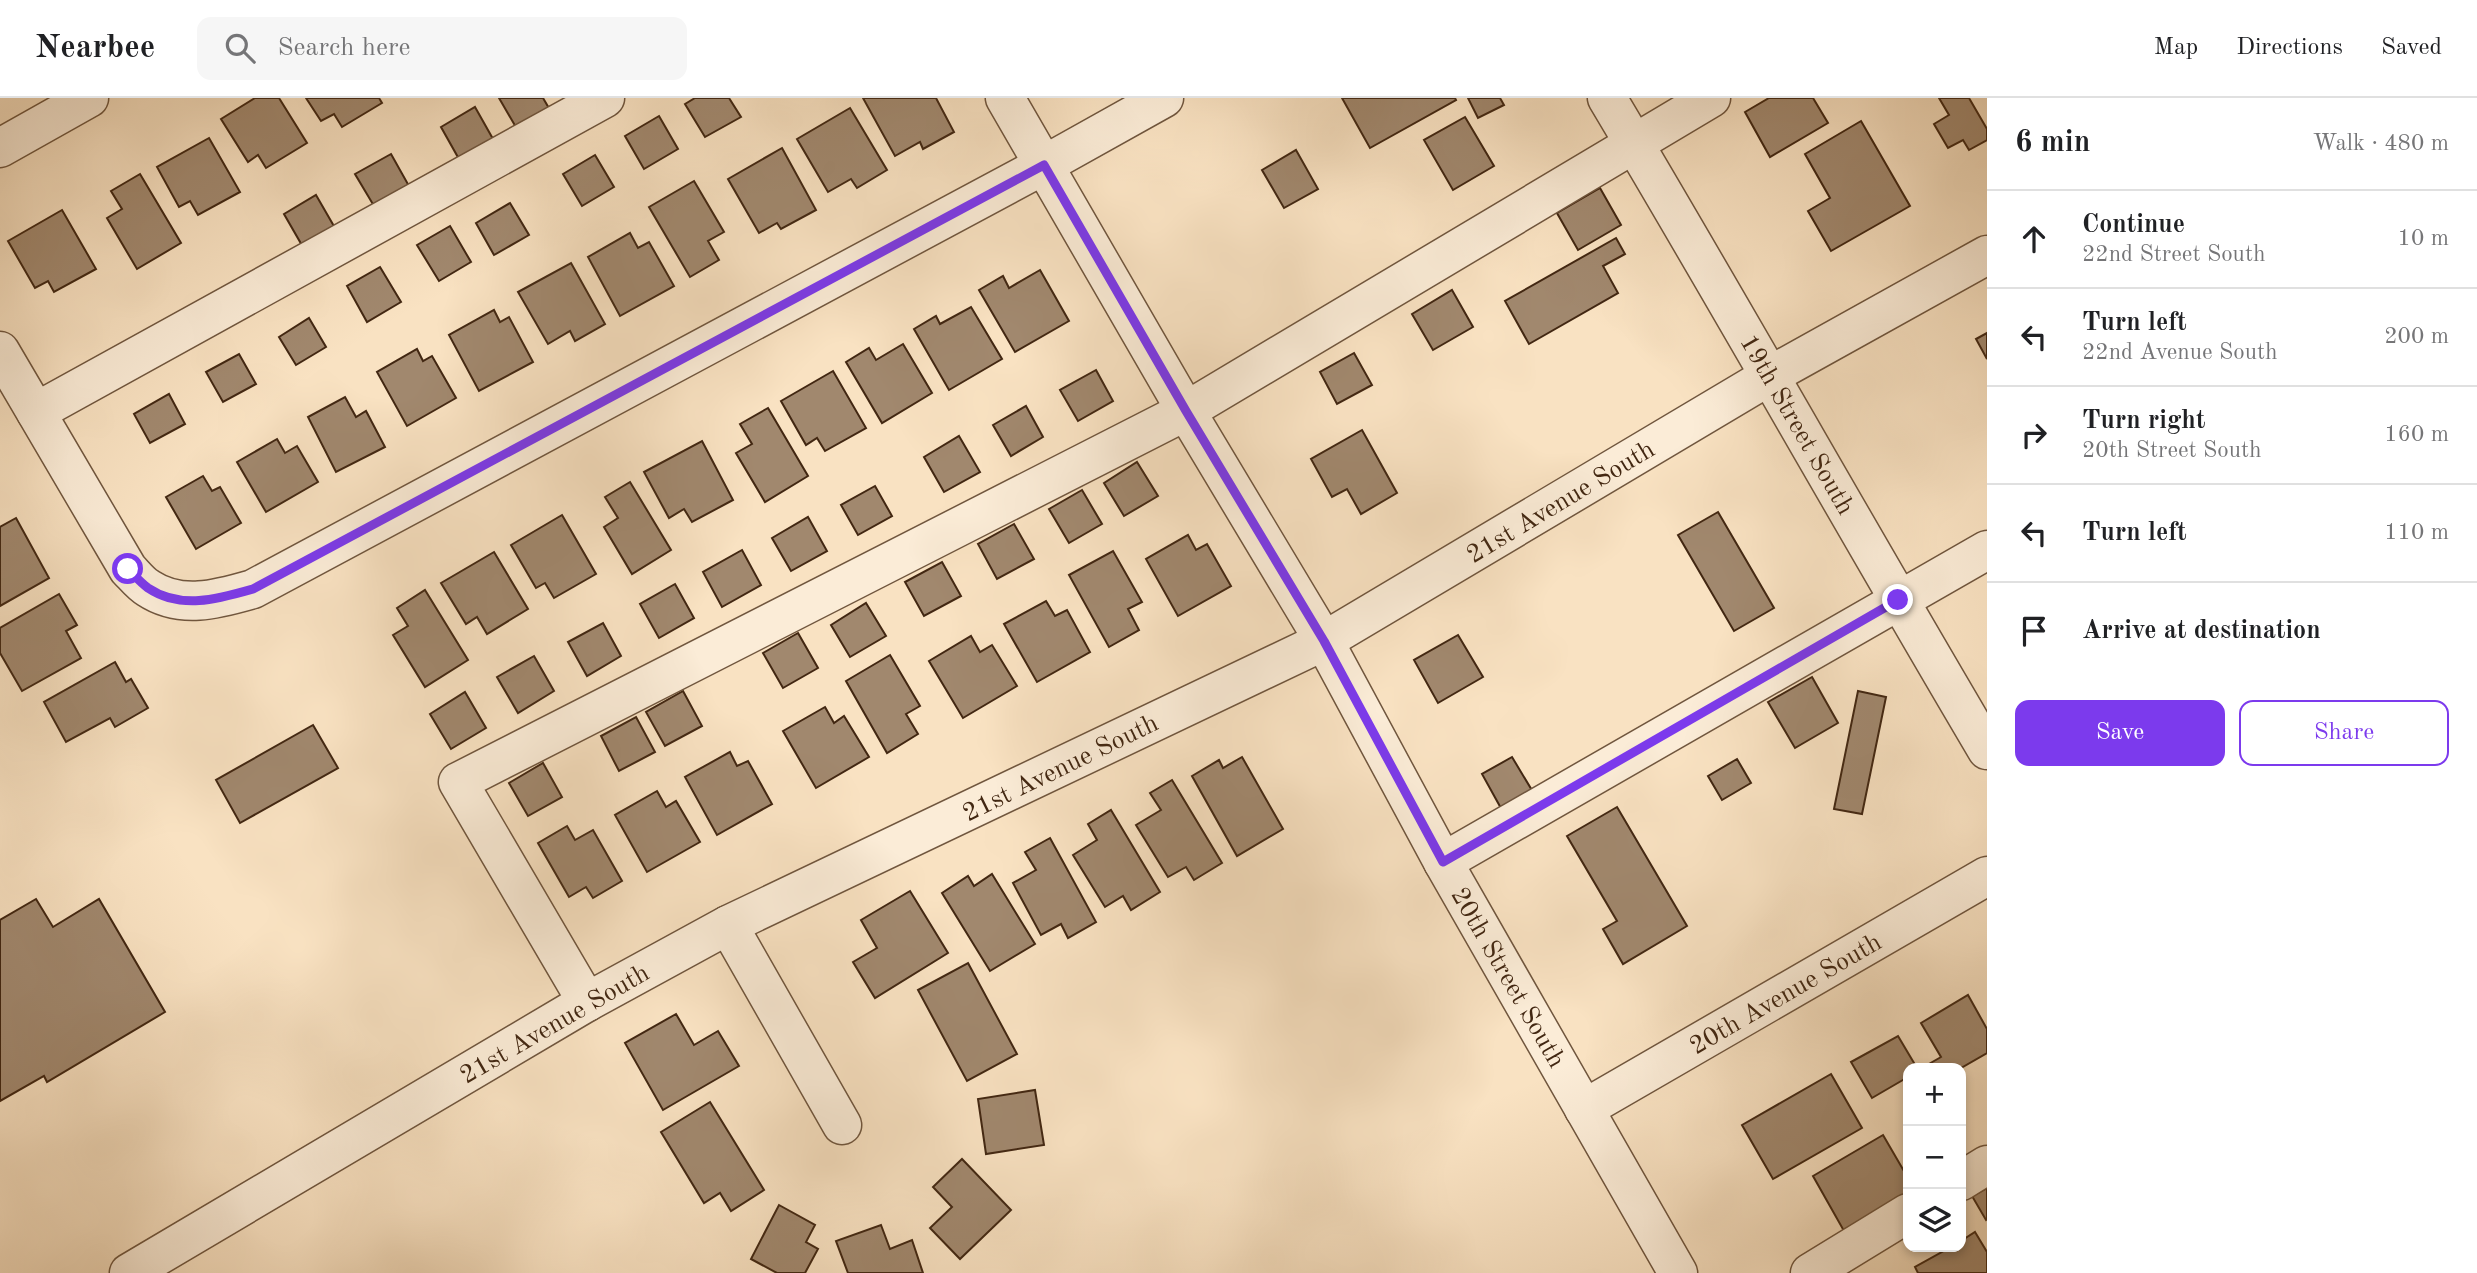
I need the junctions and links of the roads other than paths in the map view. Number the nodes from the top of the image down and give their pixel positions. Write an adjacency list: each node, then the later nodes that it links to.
1 (89, 98): 8 (street)
2 (605, 98): 14 (street)
3 (1005, 98): 9 (street, 20th Street South)
4 (1164, 98): 9 (street)
5 (1607, 98): 7 (street, 19th Street South)
6 (1711, 98): 7 (street)
7 (1634, 142): 12 (street, 19th Street South); 13 (street)
8 (0, 148)
9 (1044, 165): 13 (street, 20th Street South); 14 (street)
10 (1987, 255): 12 (street, 21st Avenue South)
11 (0, 351): 14 (street)
12 (1771, 375): 16 (street, 19th Street South); 17 (street, 21st Avenue South)
13 (1186, 411): 17 (street, 20th Street South); 22 (street)
14 (36, 412)
15 (1987, 550): 16 (street)
16 (1898, 600): 18 (street, 19th Street South); 19 (street)
17 (1324, 641): 19 (street, 20th Street South); 21 (street, 21st Avenue South)
18 (1987, 750)
19 (1443, 862): 23 (street, 20th Street South)
20 (1987, 876): 23 (street, 20th Avenue South)
21 (728, 925): 22 (street, 21st Avenue South); 24 (street)
22 (587, 1002): 28 (street, 21st Avenue South)
23 (1584, 1109): 29 (street, 20th Street South)
24 (842, 1125)
25 (1987, 1166): 26 (street)
26 (1966, 1178)
27 (1903, 1216): 30 (street)
28 (129, 1273)
29 (1678, 1273)
30 (1810, 1273)

